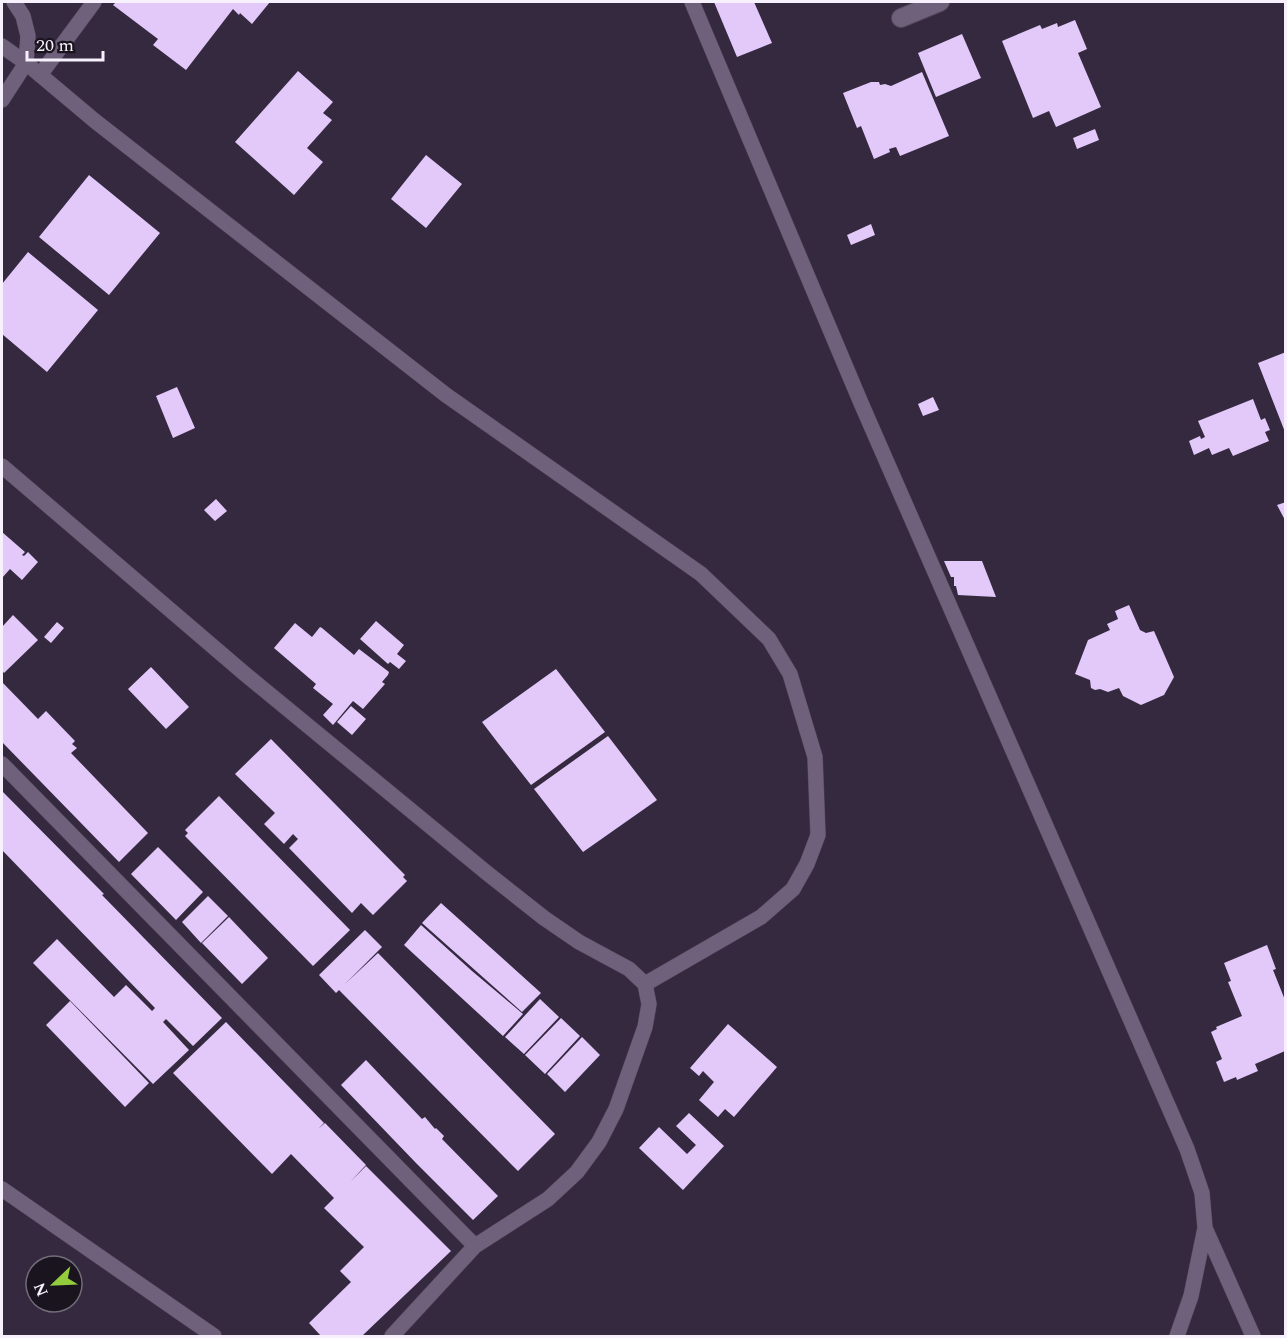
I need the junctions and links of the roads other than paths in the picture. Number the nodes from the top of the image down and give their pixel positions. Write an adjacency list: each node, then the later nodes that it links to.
1 (14, 2): 7 (lane)
2 (692, 2): 14 (lane)
3 (940, 2): 5 (street)
4 (90, 3): 8 (lane)
5 (902, 18)
6 (2, 46): 7 (lane)
7 (26, 63): 8 (lane); 9 (lane)
8 (40, 75): 12 (lane)
9 (2, 100)
10 (2, 466): 12 (lane)
11 (2, 764): 15 (lane)
12 (645, 984): 15 (lane)
13 (2, 1189): 16 (lane)
14 (1204, 1228): 18 (lane); 19 (lane)
15 (475, 1245): 17 (lane)
16 (214, 1336)
17 (392, 1336)
18 (1177, 1336)
19 (1253, 1336)

